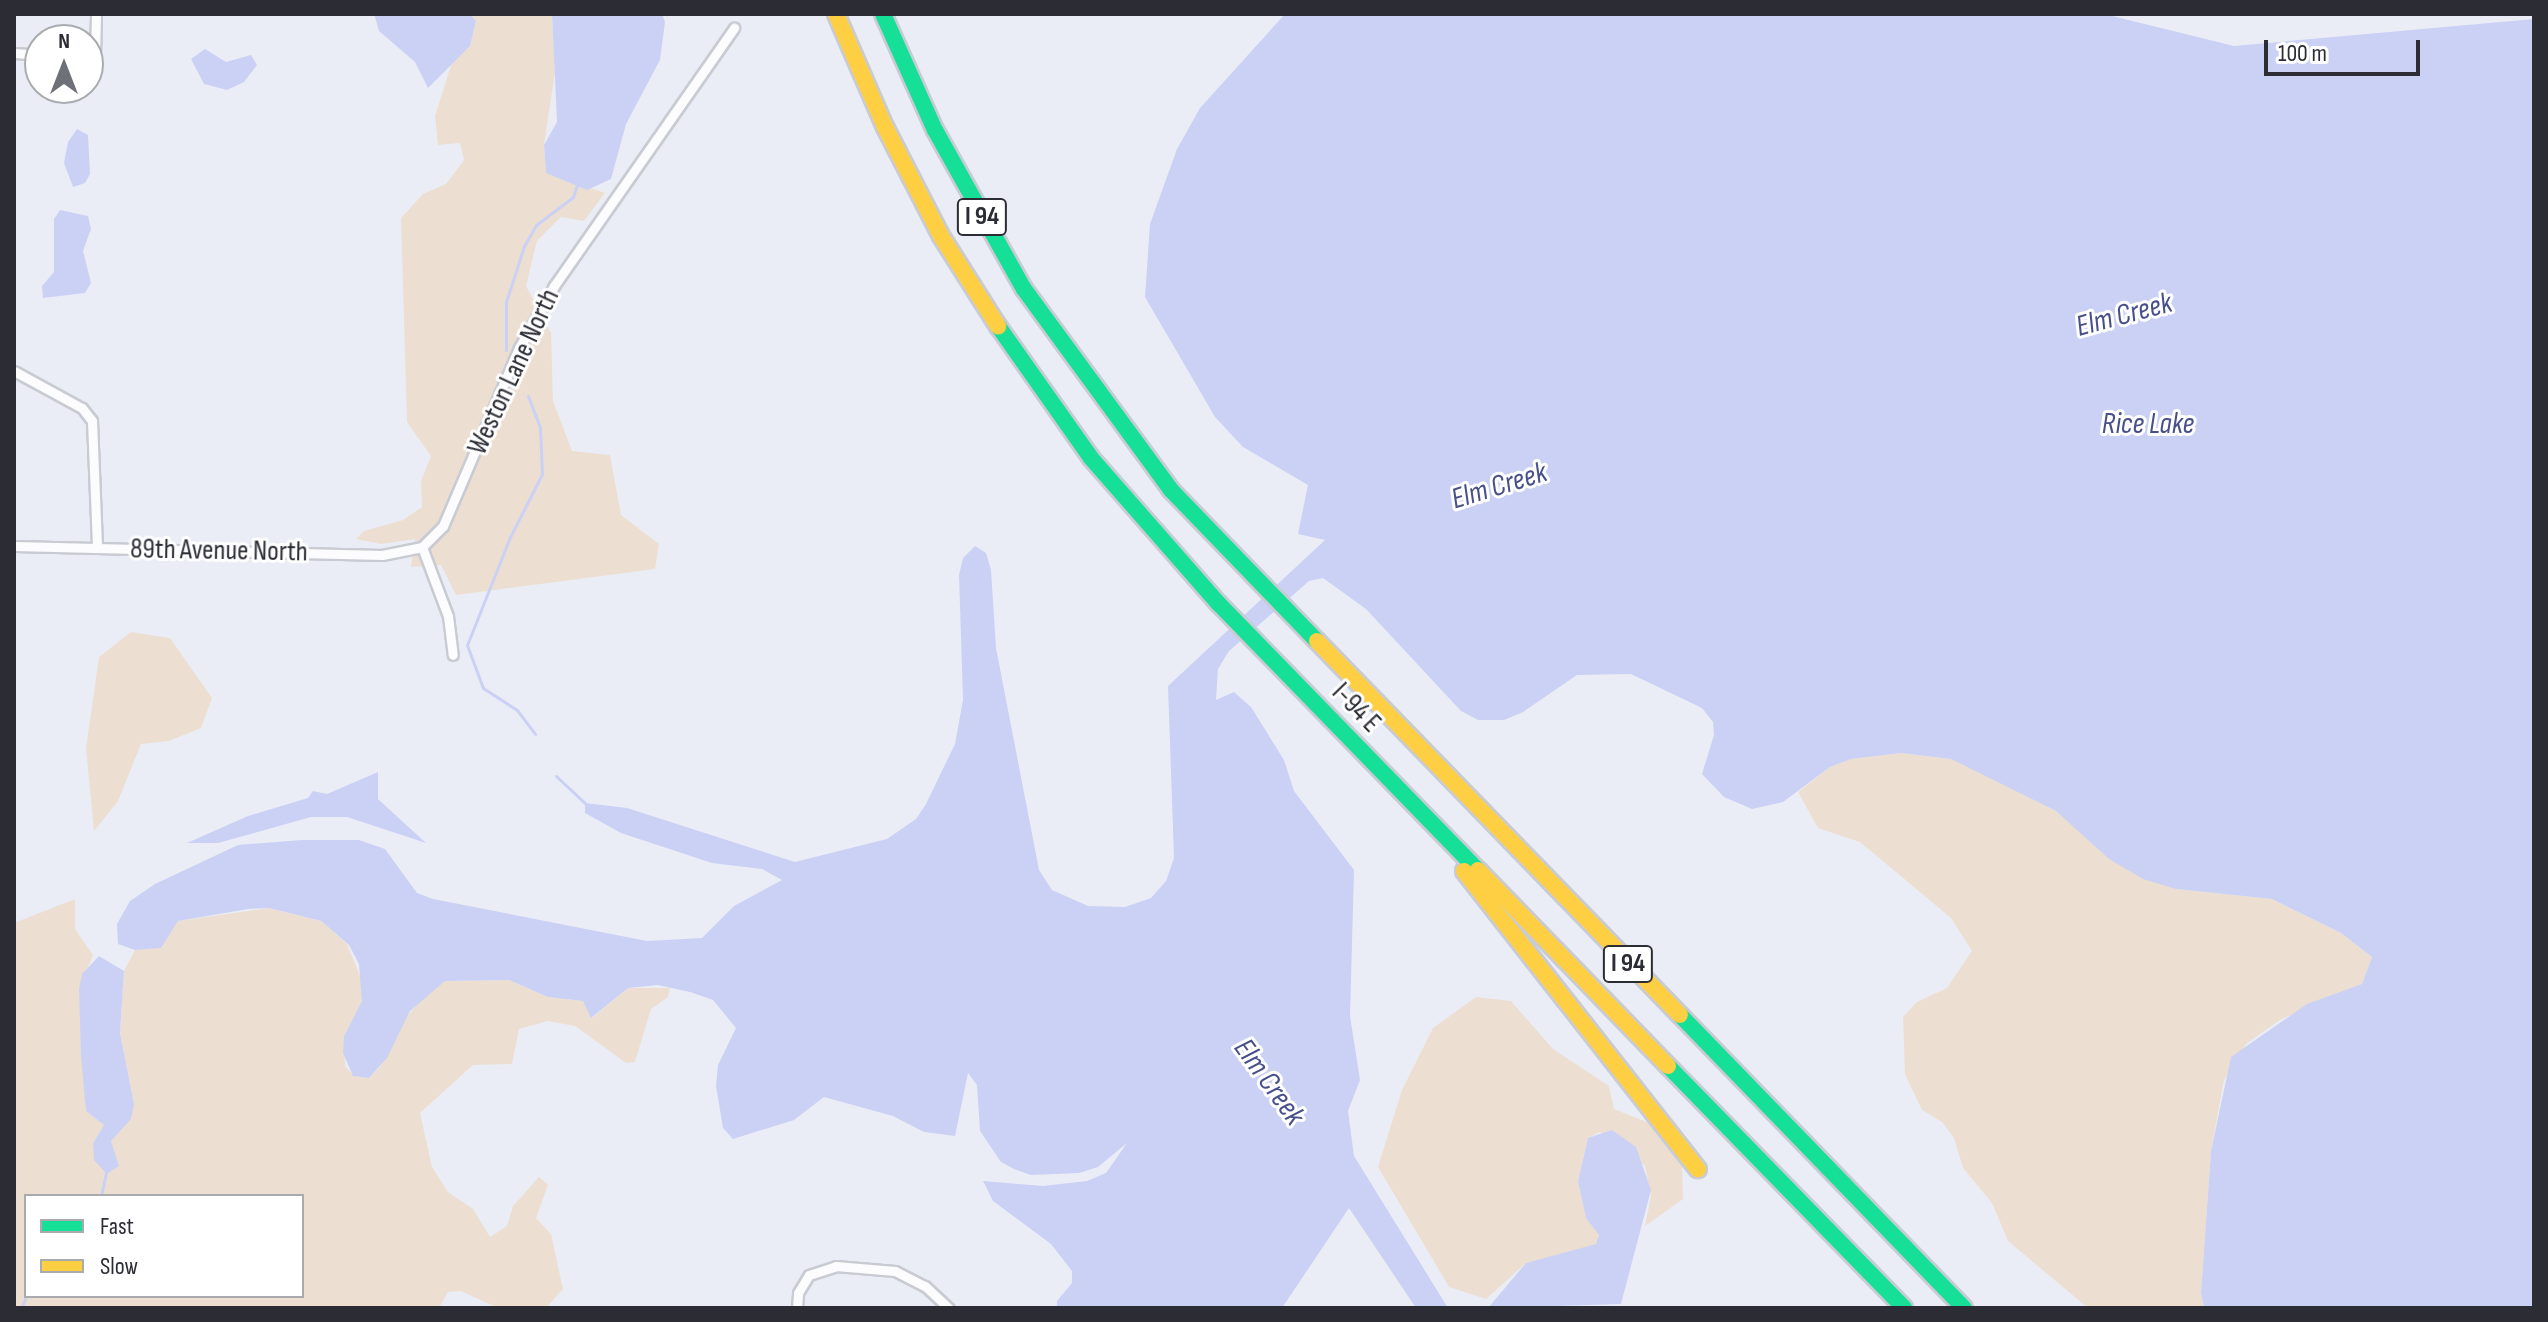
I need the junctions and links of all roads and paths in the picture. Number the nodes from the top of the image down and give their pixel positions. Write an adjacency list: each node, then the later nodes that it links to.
1 (836, 14): 9 (highway, I-94 E / I 94)
2 (883, 14): 14 (highway, I 94)
3 (734, 28): 6 (street, Weston Lane North)
4 (14, 371): 7 (street)
5 (14, 546): 7 (street, 89th Avenue North)
6 (422, 547): 7 (street, 89th Avenue North); 8 (street)
7 (97, 548)
8 (453, 655)
9 (1411, 804): 10 (highway); 13 (highway, I 94)
10 (1698, 1169)
11 (797, 1308): 12 (street)
12 (949, 1308)
13 (1904, 1308)
14 (1964, 1308)

